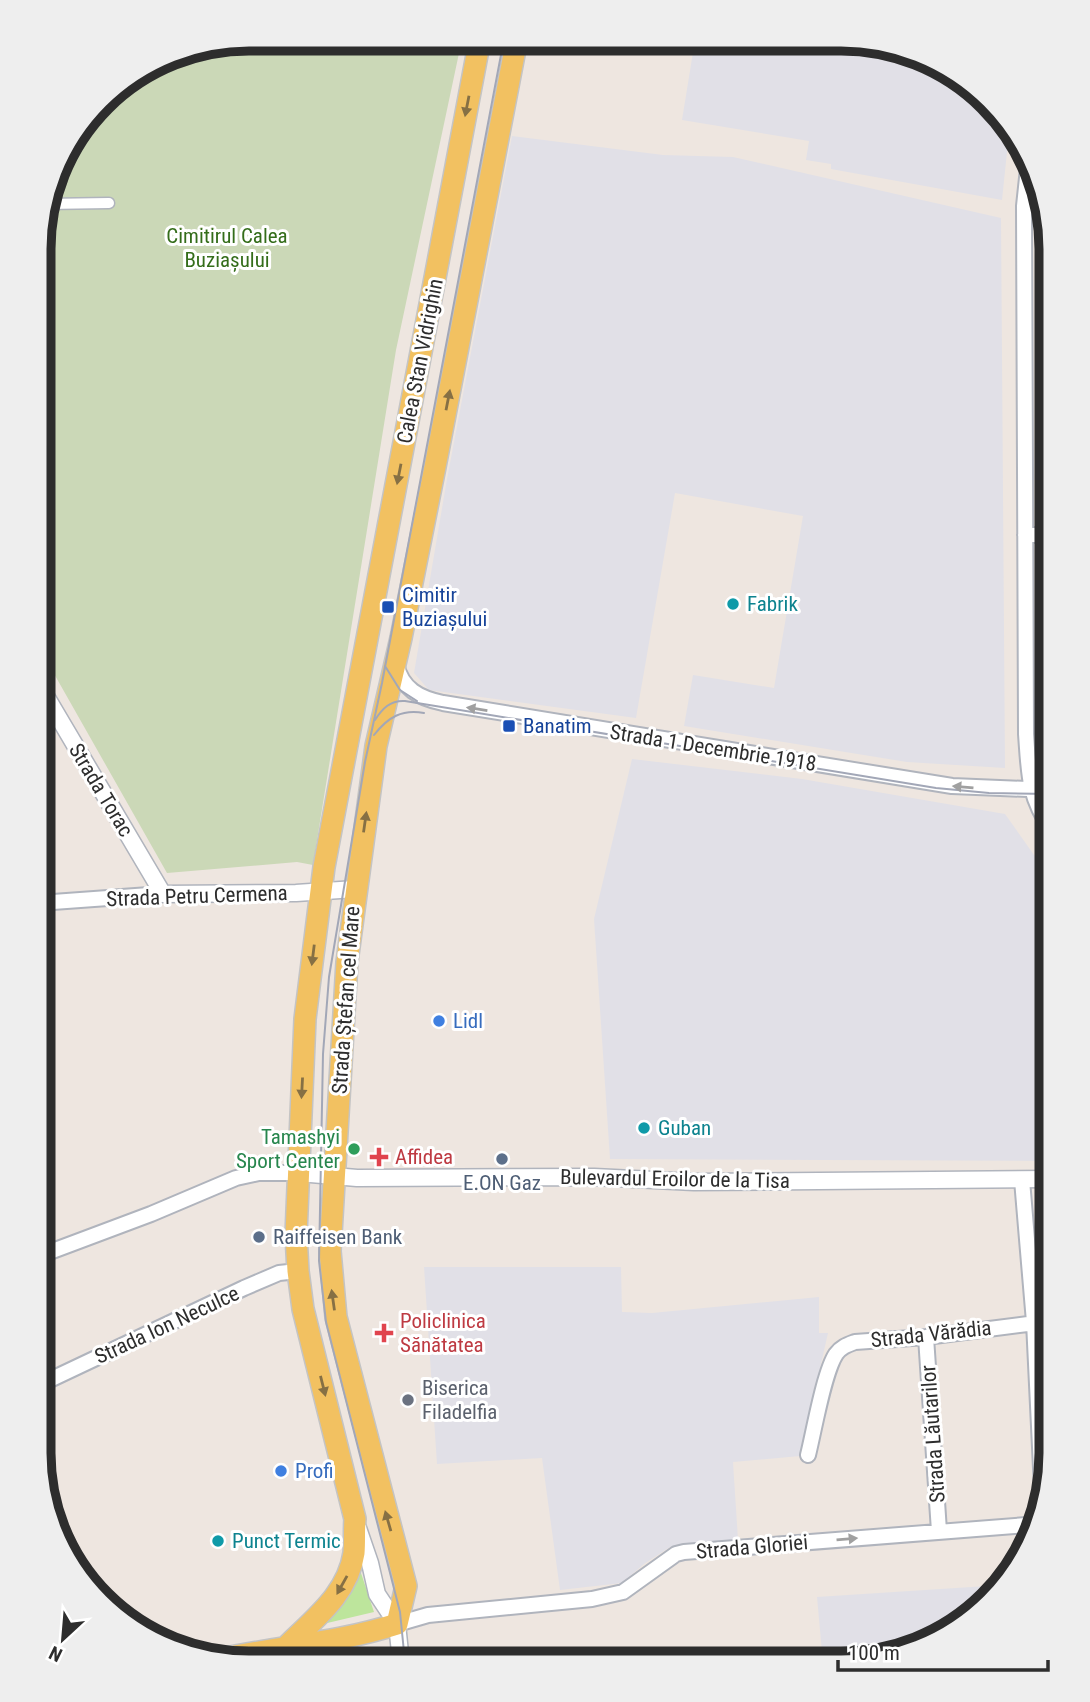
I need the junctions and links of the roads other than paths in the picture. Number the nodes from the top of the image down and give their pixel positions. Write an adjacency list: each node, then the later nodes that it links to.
1 (478, 51): 9 (main road, Calea Stan Vidrighin, one-way to 9)
2 (515, 51): 8 (main road, Calea Stan Vidrighin, one-way to 2)
3 (1032, 197): 6 (street)
4 (109, 203): 5 (street)
5 (56, 204)
6 (1025, 535): 7 (street); 11 (street)
7 (1039, 535)
8 (396, 663): 11 (street, Strada 1 Decembrie 1918, one-way to 8); 14 (main road, Strada Ștefan cel Mare, one-way to 8)
9 (360, 683): 15 (main road, Strada Ștefan cel Mare)
10 (51, 706): 16 (street, Strada Torac)
11 (1031, 790): 12 (street, Strada 1 Decembrie 1918); 13 (street)
12 (1039, 790)
13 (1039, 809)
14 (355, 889): 15 (street, Strada Petru Cermena); 19 (main road, Strada Ștefan cel Mare)
15 (321, 892): 16 (street, Strada Petru Cermena); 18 (main road, Strada Ștefan cel Mare, one-way to 18)
16 (163, 894): 17 (street, Strada Petru Cermena)
17 (51, 902)
18 (299, 1173): 19 (street, Bulevardul Eroilor de la Tisa); 22 (street); 23 (main road, Strada Ștefan cel Mare)
19 (334, 1176): 21 (street, Bulevardul Eroilor de la Tisa); 33 (main road, Strada Ștefan cel Mare, one-way to 19)
20 (1039, 1179): 21 (street, Bulevardul Eroilor de la Tisa)
21 (1022, 1180): 24 (street)
22 (51, 1252)
23 (298, 1272): 27 (street, Strada Ion Neculce); 30 (main road, Strada Ștefan cel Mare, one-way to 30)
24 (1034, 1322): 25 (street, Strada Vărădia); 26 (street, Strada Vărădia); 28 (street)
25 (1039, 1322)
26 (926, 1337): 29 (street, Strada Vărădia); 32 (street, Strada Lăutarilor)
27 (51, 1379)
28 (1039, 1440)
29 (808, 1455)
30 (355, 1519): 33 (street, Strada Ștefan cel Mare); 34 (main road, one-way to 34)
31 (1026, 1525): 32 (street, Strada Gloriei)
32 (939, 1531): 33 (street, Strada Gloriei, one-way to 32)
33 (397, 1624): 34 (main road); 36 (street, Strada Ștefan cel Mare)
34 (287, 1646): 35 (main road)
35 (262, 1651)
36 (400, 1651)

